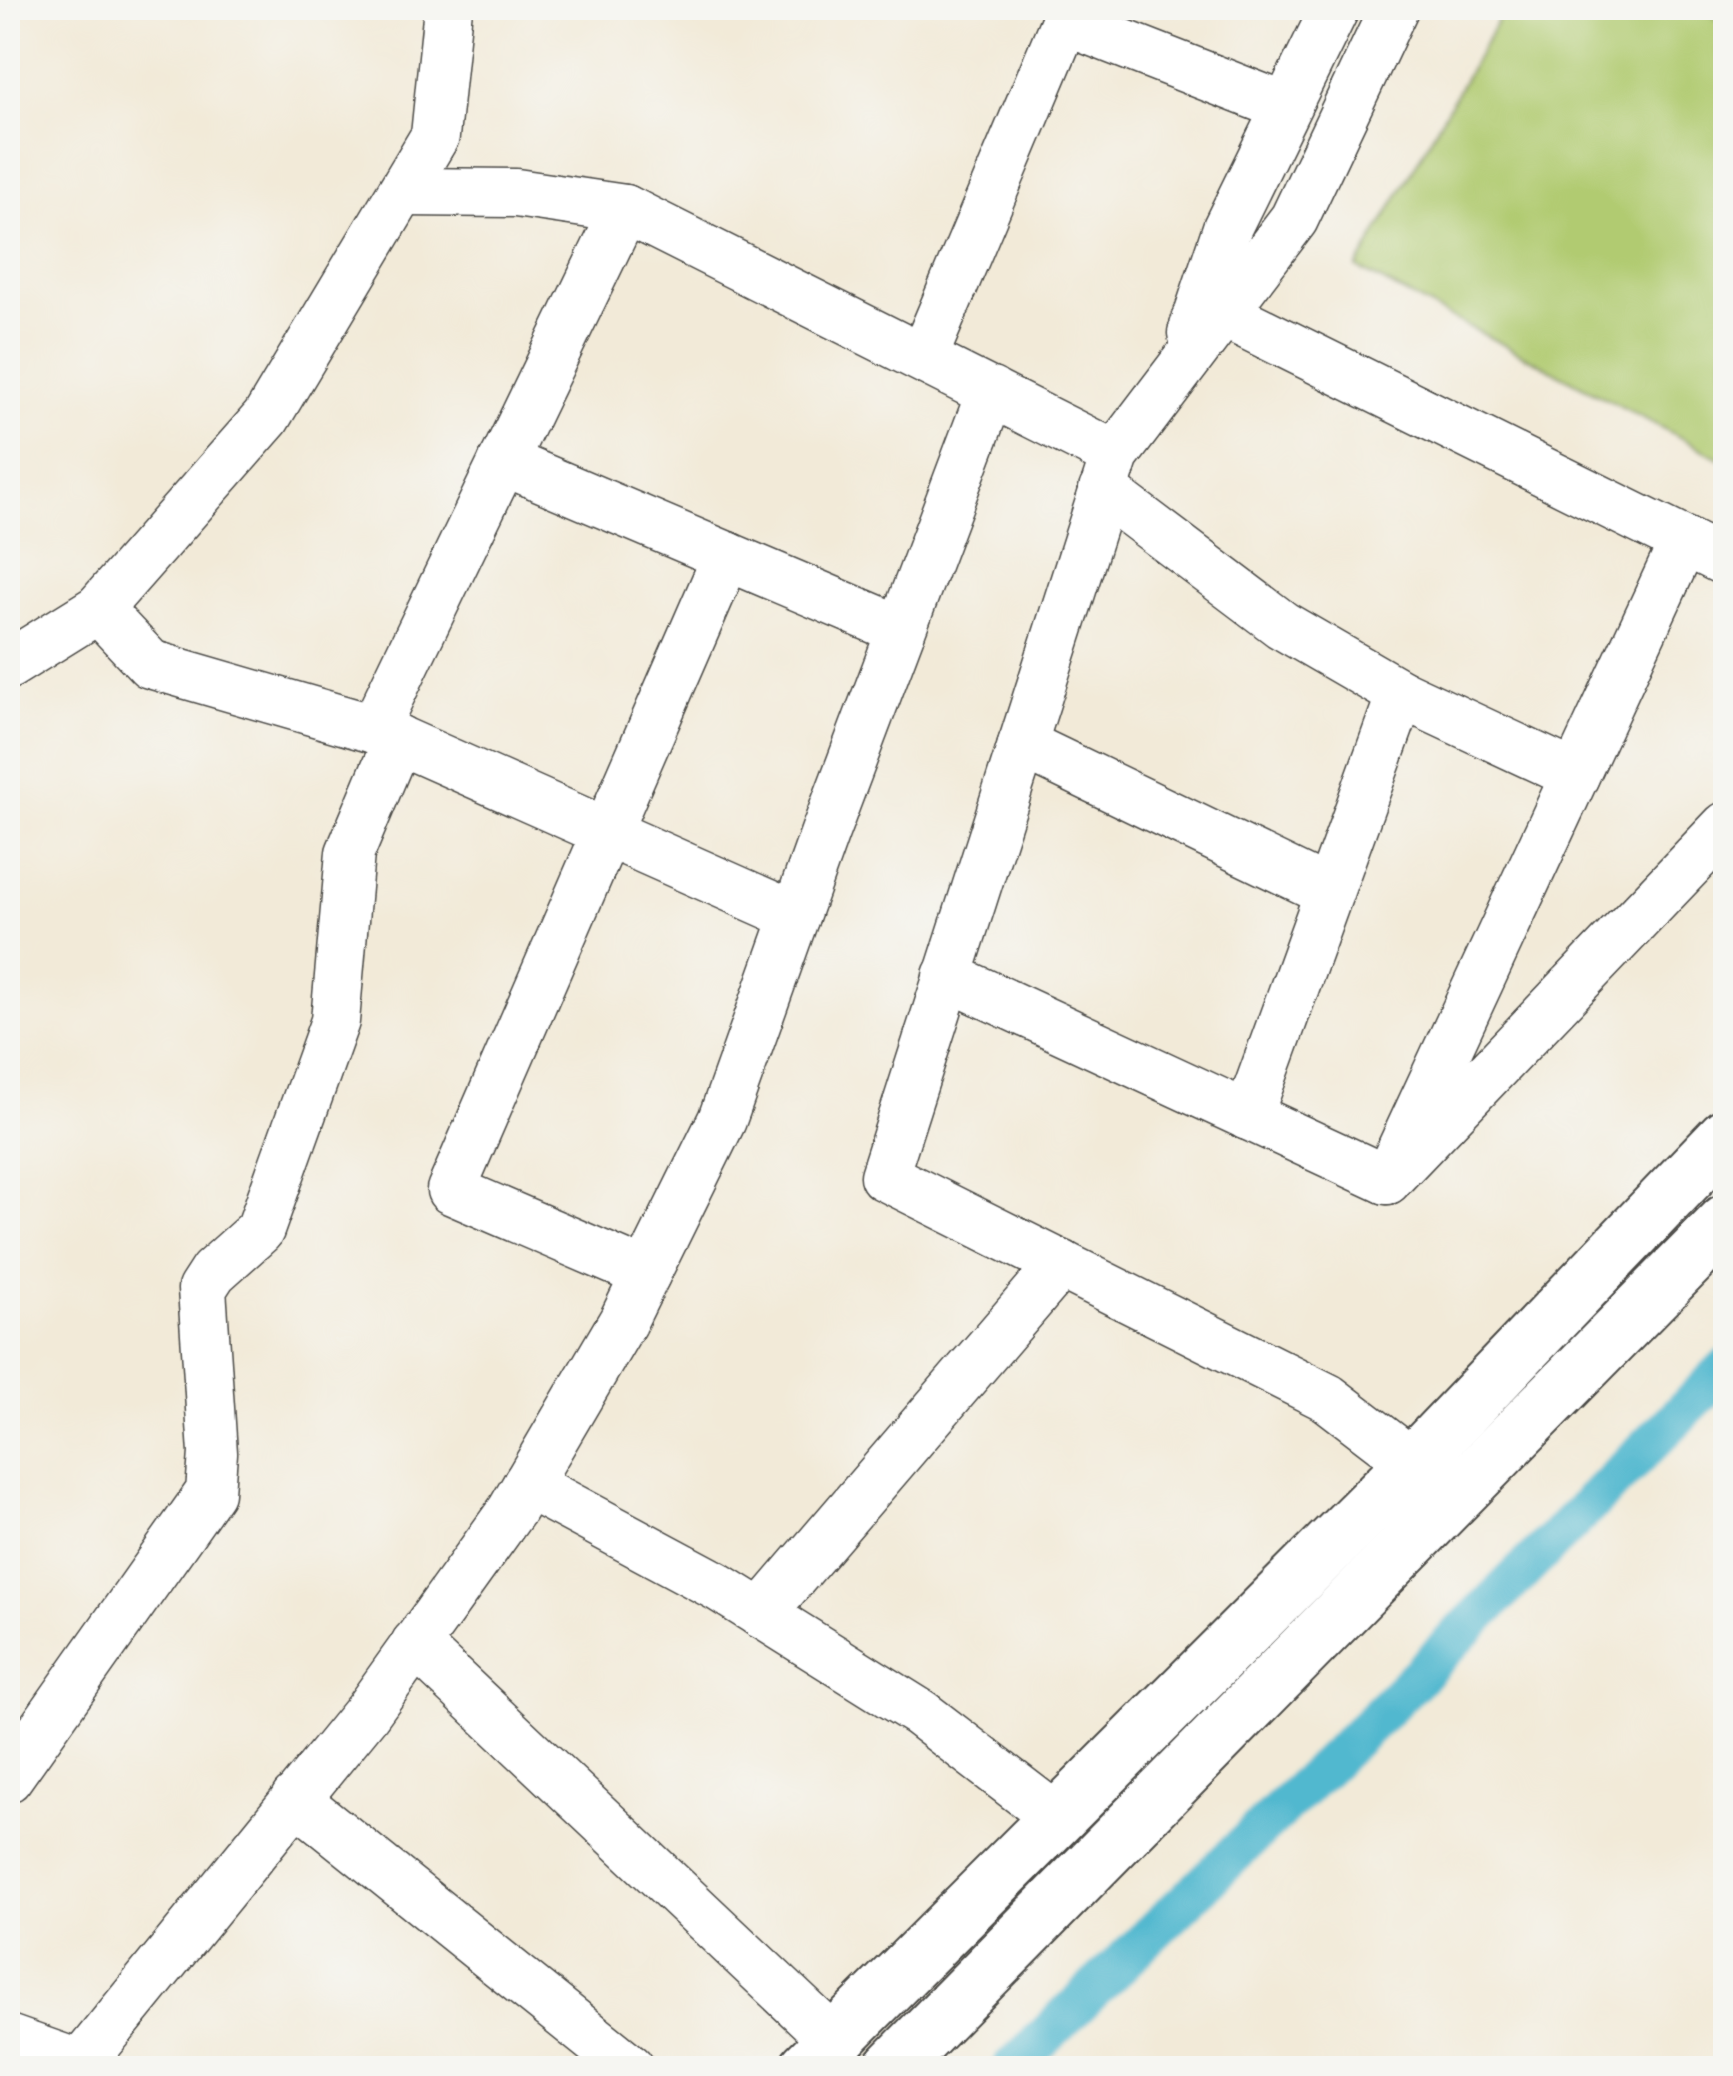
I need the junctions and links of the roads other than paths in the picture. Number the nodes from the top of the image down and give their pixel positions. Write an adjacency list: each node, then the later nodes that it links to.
1 (448, 8): 5 (street)
2 (1335, 8): 4 (street)
3 (1394, 8): 7 (street)
4 (1284, 107): 8 (street); 9 (street)
5 (403, 192): 6 (street); 16 (street)
6 (625, 209): 8 (street); 11 (street)
7 (1222, 312): 9 (street); 13 (street)
8 (923, 358): 10 (street)
9 (1181, 368): 12 (street)
10 (990, 392): 12 (street); 17 (street)
11 (504, 462): 14 (street); 20 (street)
12 (1108, 472): 19 (street); 21 (street)
13 (1684, 541): 15 (street); 22 (street)
14 (727, 556): 17 (street); 24 (street)
15 (1726, 562)
16 (98, 610): 18 (street); 20 (street)
17 (901, 630): 26 (street)
18 (8, 665)
19 (1400, 694): 22 (street); 25 (street)
20 (386, 734): 24 (street); 38 (street)
21 (1022, 744): 25 (street); 27 (street)
22 (1575, 776): 30 (street)
23 (1726, 826): 30 (street)
24 (606, 832): 26 (street); 33 (street)
25 (1329, 892): 28 (street)
26 (795, 916): 33 (street)
27 (947, 976): 28 (street); 32 (street)
28 (1248, 1116): 30 (street)
29 (1726, 1136): 34 (main road)
30 (1388, 1180)
31 (1726, 1222): 45 (main road)
32 (1061, 1264): 34 (street); 36 (street)
33 (646, 1274): 35 (street)
34 (1413, 1464): 40 (main road)
35 (527, 1484): 36 (street); 37 (street)
36 (761, 1614): 40 (street)
37 (415, 1644): 39 (street); 42 (street)
38 (8, 1778)
39 (295, 1799): 43 (street); 44 (street)
40 (1058, 1818): 42 (main road)
41 (8, 2039): 43 (street)
42 (821, 2055)
43 (85, 2067)
44 (630, 2068)
45 (892, 2068)

